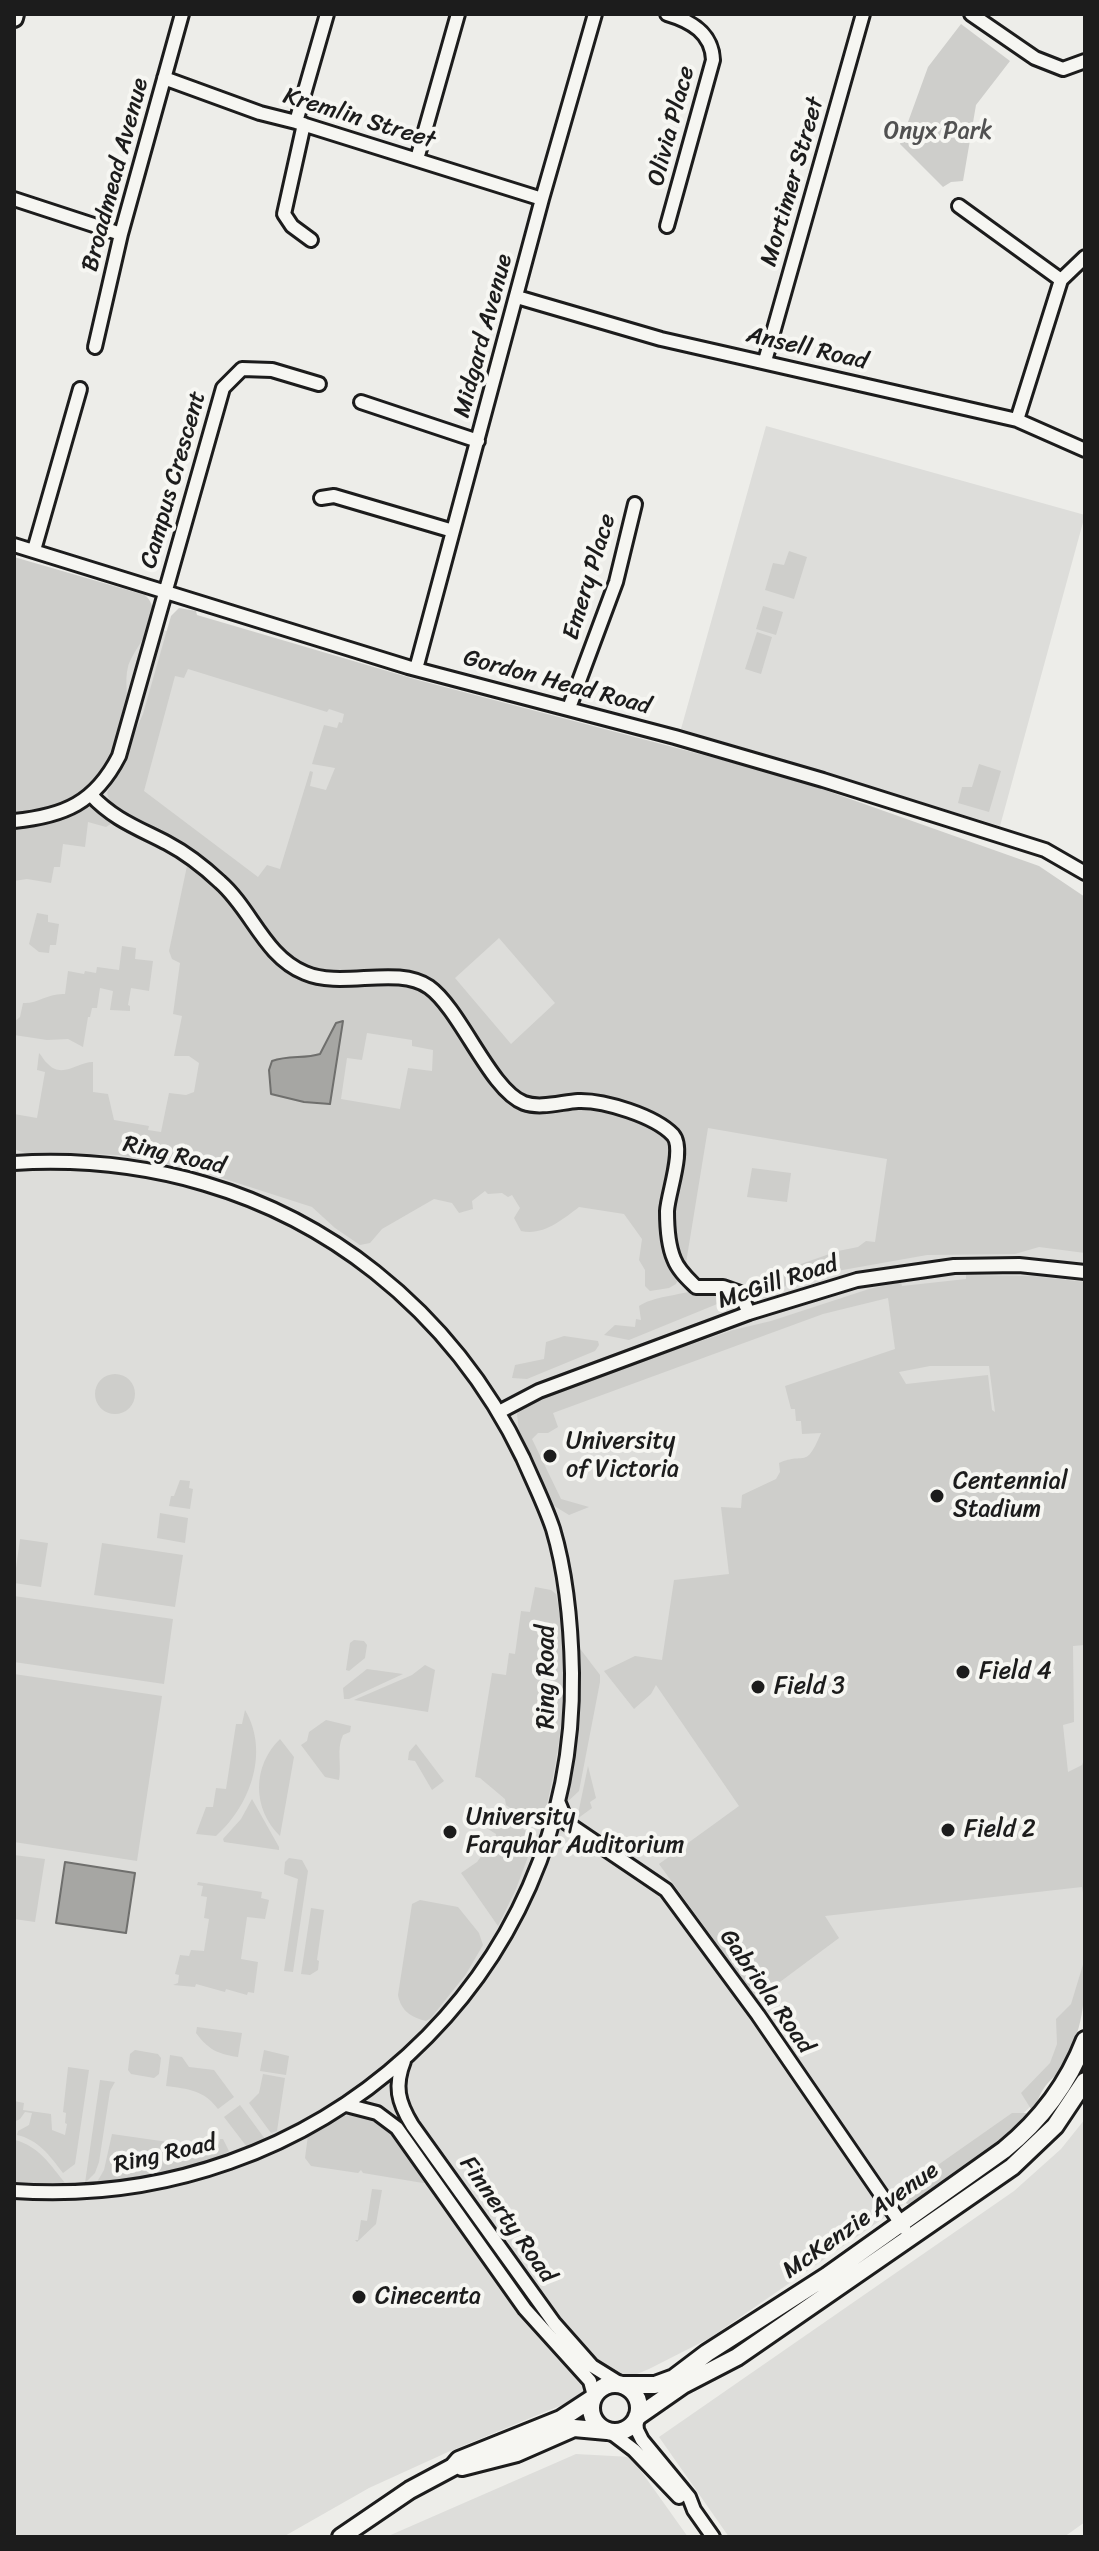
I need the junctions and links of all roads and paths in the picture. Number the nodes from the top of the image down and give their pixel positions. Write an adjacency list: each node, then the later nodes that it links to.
1 (182, 14): 9 (street, Broadmead Avenue)
2 (327, 14): 10 (street)
3 (458, 14): 11 (street)
4 (595, 14): 13 (street, Midgard Avenue)
5 (667, 14): 15 (street, Olivia Place)
6 (863, 14): 22 (street, Mortimer Street)
7 (971, 14): 8 (street)
8 (1085, 61)
9 (164, 78): 10 (street, Kremlin Street); 16 (street, Broadmead Avenue)
10 (300, 123): 11 (street, Kremlin Street); 17 (street)
11 (417, 159): 13 (street, Kremlin Street)
12 (14, 199): 16 (street)
13 (542, 199): 20 (street, Midgard Avenue)
14 (959, 206): 19 (street)
15 (667, 226)
16 (121, 234): 21 (street, Broadmead Avenue)
17 (311, 240)
18 (1085, 257): 19 (street)
19 (1061, 280): 26 (street)
20 (517, 297): 22 (street, Ansell Road); 27 (street, Midgard Avenue)
21 (95, 347)
22 (765, 361): 26 (street, Ansell Road)
23 (319, 384): 34 (street, Campus Crescent)
24 (80, 389): 33 (street)
25 (361, 402): 27 (street)
26 (1017, 420): 28 (street, Ansell Road)
27 (478, 441): 31 (street, Midgard Avenue)
28 (1085, 450)
29 (321, 498): 31 (street)
30 (635, 504): 36 (street, Emery Place)
31 (453, 531): 35 (street, Midgard Avenue)
32 (14, 545): 33 (street, Gordon Head Road)
33 (34, 550): 34 (street, Gordon Head Road)
34 (164, 594): 35 (street, Gordon Head Road); 37 (street)
35 (416, 669): 36 (street, Gordon Head Road)
36 (569, 708): 39 (street, Gordon Head Road)
37 (91, 795): 38 (street); 42 (street)
38 (14, 821)
39 (1085, 873)
40 (14, 1163): 43 (street, Ring Road)
41 (1085, 1272): 42 (street, McGill Road)
42 (749, 1313): 43 (street, McGill Road)
43 (499, 1412): 44 (street, Ring Road)
44 (558, 1801): 46 (street, Ring Road); 50 (street, Gabriola Road)
45 (1085, 2040): 50 (main road, McKenzie Avenue)
46 (405, 2058): 48 (street, Ring Road); 51 (street, Finnerty Road)
47 (1085, 2081): 50 (main road, McKenzie Avenue)
48 (346, 2105): 49 (street, Ring Road); 52 (street, Finnerty Road)
49 (14, 2191)
50 (905, 2230): 51 (main road, McKenzie Avenue); 53 (main road, McKenzie Avenue)
51 (622, 2385): 52 (main road); 53 (main road)
52 (593, 2397): 54 (main road); 55 (main road)
53 (637, 2418): 54 (main road); 56 (street)
54 (608, 2431): 55 (main road); 56 (street)
55 (453, 2467): 57 (main road)
56 (694, 2510): 58 (street)
57 (341, 2537)
58 (713, 2537)

